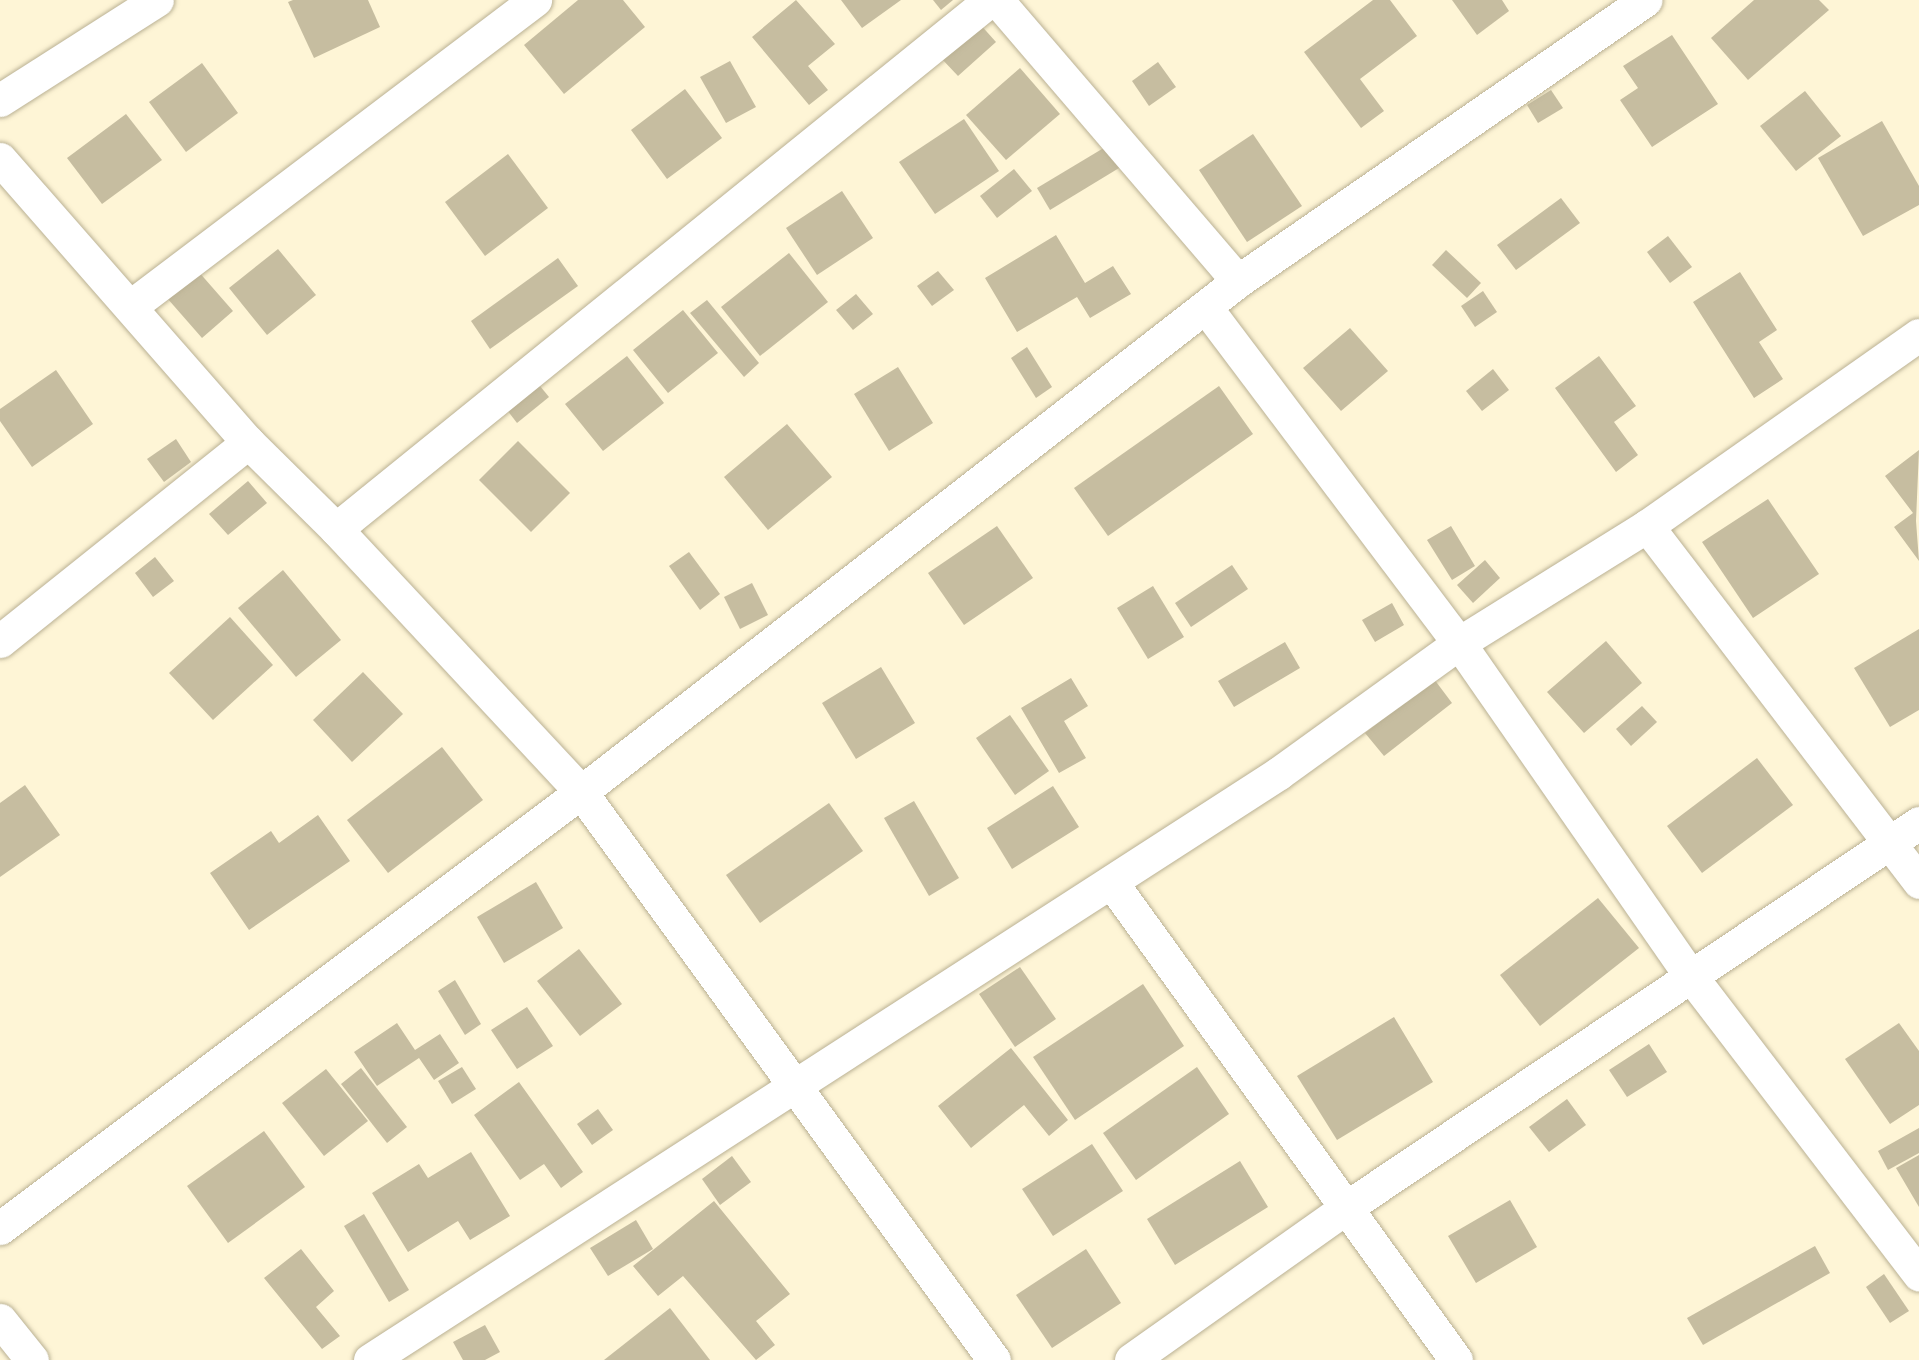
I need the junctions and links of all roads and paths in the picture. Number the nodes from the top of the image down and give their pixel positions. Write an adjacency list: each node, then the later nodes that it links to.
1 (157, 0): 6 (street)
2 (535, 0): 9 (street)
3 (990, 0): 14 (street)
4 (998, 0): 8 (street)
5 (1645, 0): 8 (street)
6 (0, 100)
7 (0, 159): 9 (street)
8 (1238, 281): 10 (street)
9 (131, 306): 12 (street)
10 (1207, 309): 16 (street); 17 (street)
11 (1919, 336): 13 (street)
12 (248, 442): 14 (street); 15 (street)
13 (1647, 526): 16 (street); 19 (street)
14 (336, 529): 17 (street)
15 (0, 641)
16 (1459, 643): 21 (street); 22 (street)
17 (581, 792): 23 (street); 25 (street)
18 (1919, 823): 19 (street)
19 (1887, 843): 20 (street); 22 (street)
20 (1919, 882)
21 (1112, 883): 23 (street); 24 (street)
22 (1690, 975): 24 (street); 26 (street)
23 (796, 1088): 29 (street); 30 (street)
24 (1347, 1207): 31 (street); 32 (street)
25 (0, 1228)
26 (1919, 1274)
27 (0, 1320): 28 (street)
28 (32, 1360)
29 (370, 1360)
30 (994, 1360)
31 (1131, 1360)
32 (1456, 1360)

